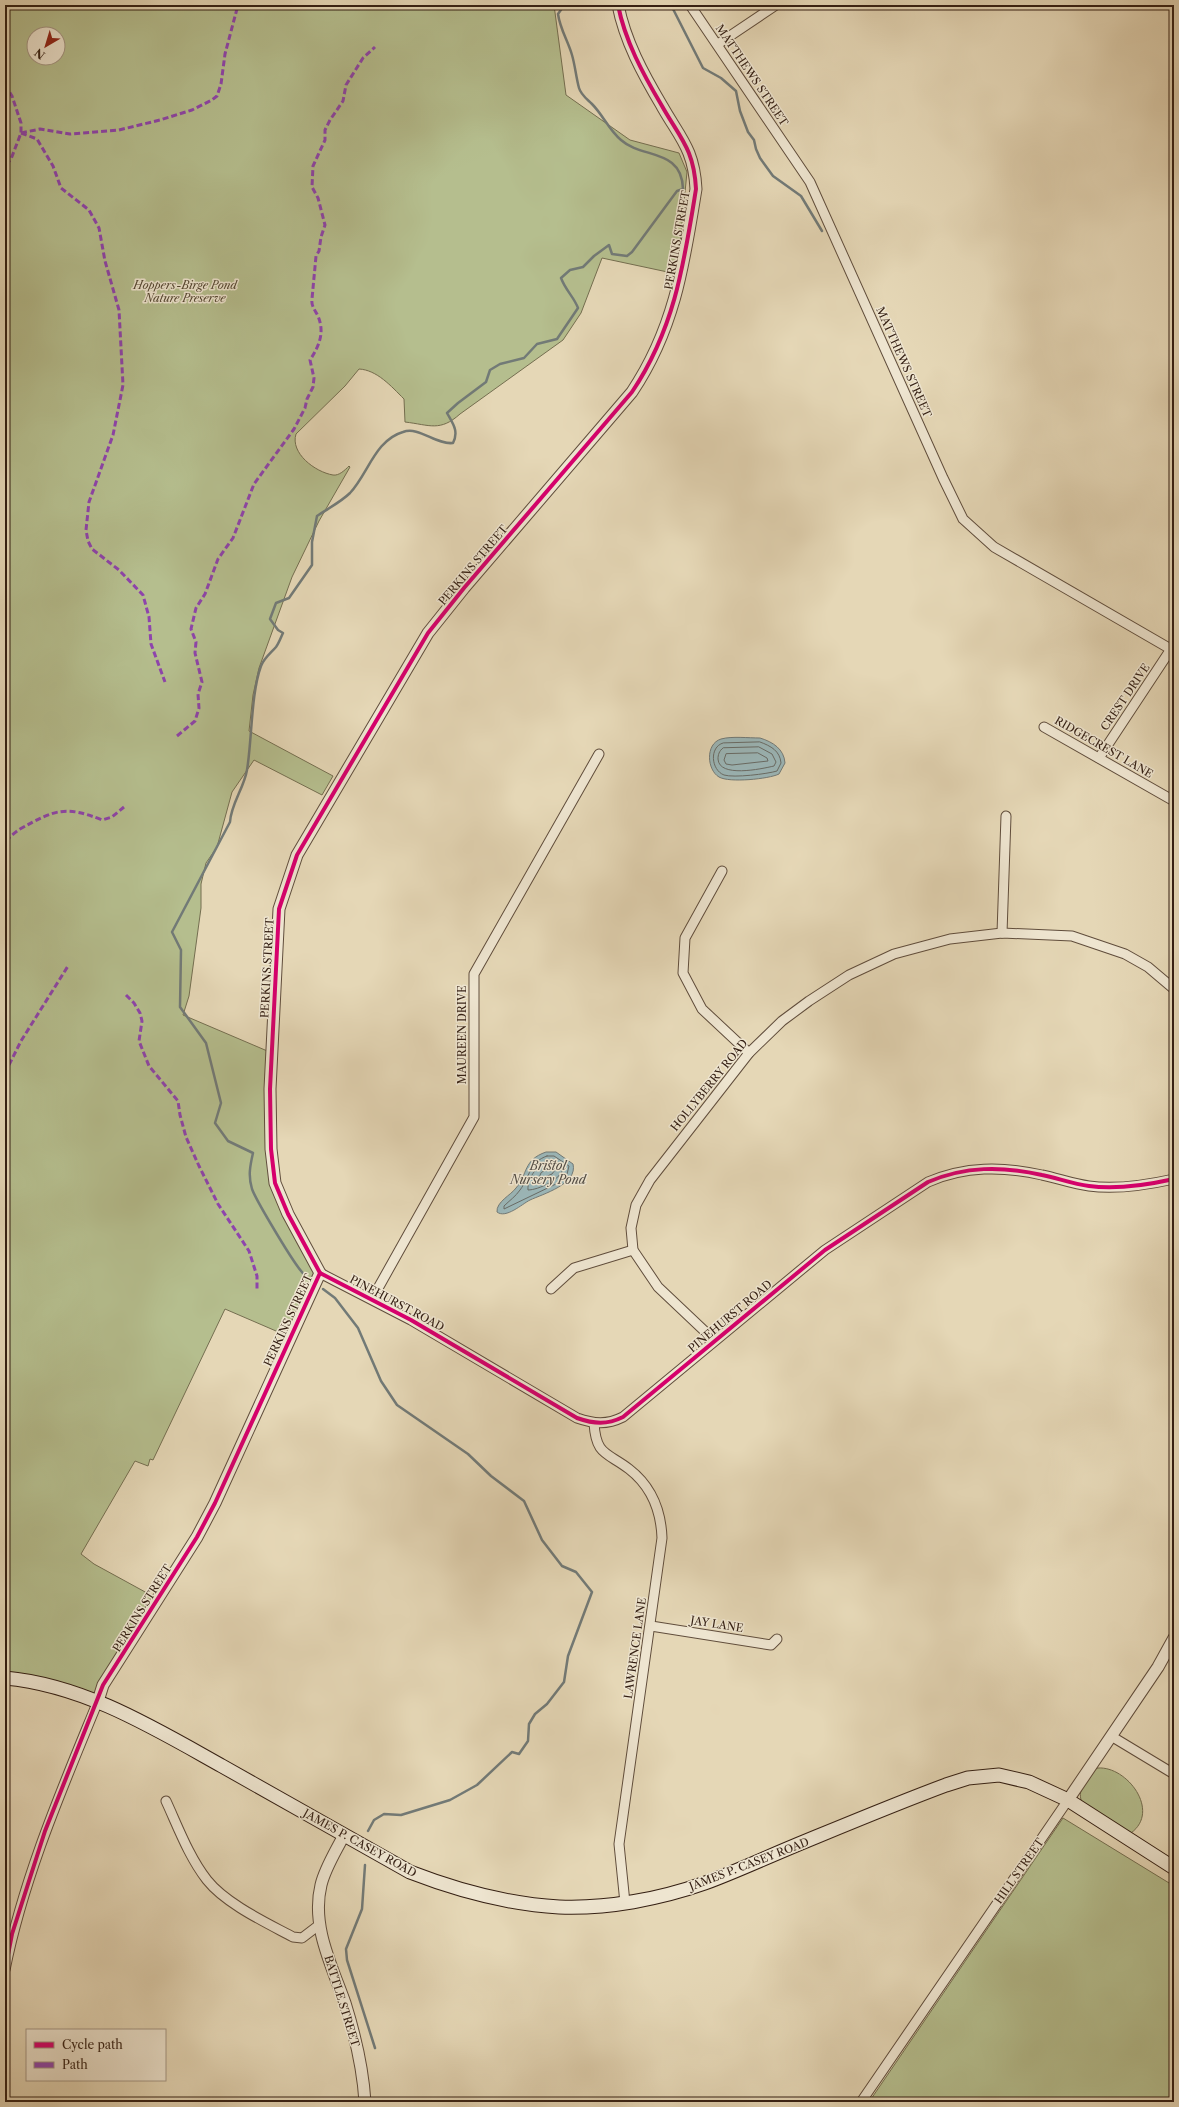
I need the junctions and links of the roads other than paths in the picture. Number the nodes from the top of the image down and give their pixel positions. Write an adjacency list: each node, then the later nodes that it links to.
1 (618, 5): 17 (street, PERKINS STREET)
2 (690, 5): 4 (street, MATTHEWS STREET)
3 (776, 5): 4 (street)
4 (718, 44): 5 (street, MATTHEWS STREET)
5 (1172, 650): 8 (street, CREST DRIVE)
6 (1044, 727): 8 (street, RIDGECREST LANE)
7 (599, 754): 19 (street, MAUREEN DRIVE)
8 (1099, 758): 9 (street, RIDGECREST LANE)
9 (1174, 801)
10 (1006, 816): 12 (street)
11 (722, 871): 14 (street)
12 (1002, 933): 13 (street, HOLLYBERRY ROAD); 14 (street, HOLLYBERRY ROAD)
13 (1174, 989)
14 (749, 1053): 16 (street, HOLLYBERRY ROAD)
15 (1174, 1179): 20 (street, PINEHURST ROAD)
16 (633, 1250): 18 (street); 20 (street, HOLLYBERRY ROAD)
17 (320, 1273): 19 (street, PINEHURST ROAD); 26 (street, PERKINS STREET)
18 (551, 1289)
19 (372, 1299): 21 (street, PINEHURST ROAD)
20 (714, 1340): 21 (street, PINEHURST ROAD)
21 (594, 1423): 22 (street, LAWRENCE LANE)
22 (650, 1626): 24 (street, JAY LANE); 33 (street, LAWRENCE LANE)
23 (1174, 1638): 27 (street, HILL STREET)
24 (777, 1639)
25 (5, 1678): 26 (main road, JAMES P. CASEY ROAD)
26 (98, 1701): 31 (main road, JAMES P. CASEY ROAD); 35 (street, PERKINS STREET)
27 (1111, 1736): 28 (street); 29 (street, HILL STREET)
28 (1174, 1774)
29 (1068, 1800): 32 (main road, JAMES P. CASEY ROAD); 33 (main road, JAMES P. CASEY ROAD); 37 (street, HILL STREET)
30 (166, 1801): 34 (street)
31 (344, 1835): 33 (main road, JAMES P. CASEY ROAD); 34 (street, BATTLE STREET)
32 (1174, 1868)
33 (625, 1903)
34 (320, 1925): 36 (street, BATTLE STREET)
35 (5, 1970)
36 (365, 2102)
37 (861, 2102)

